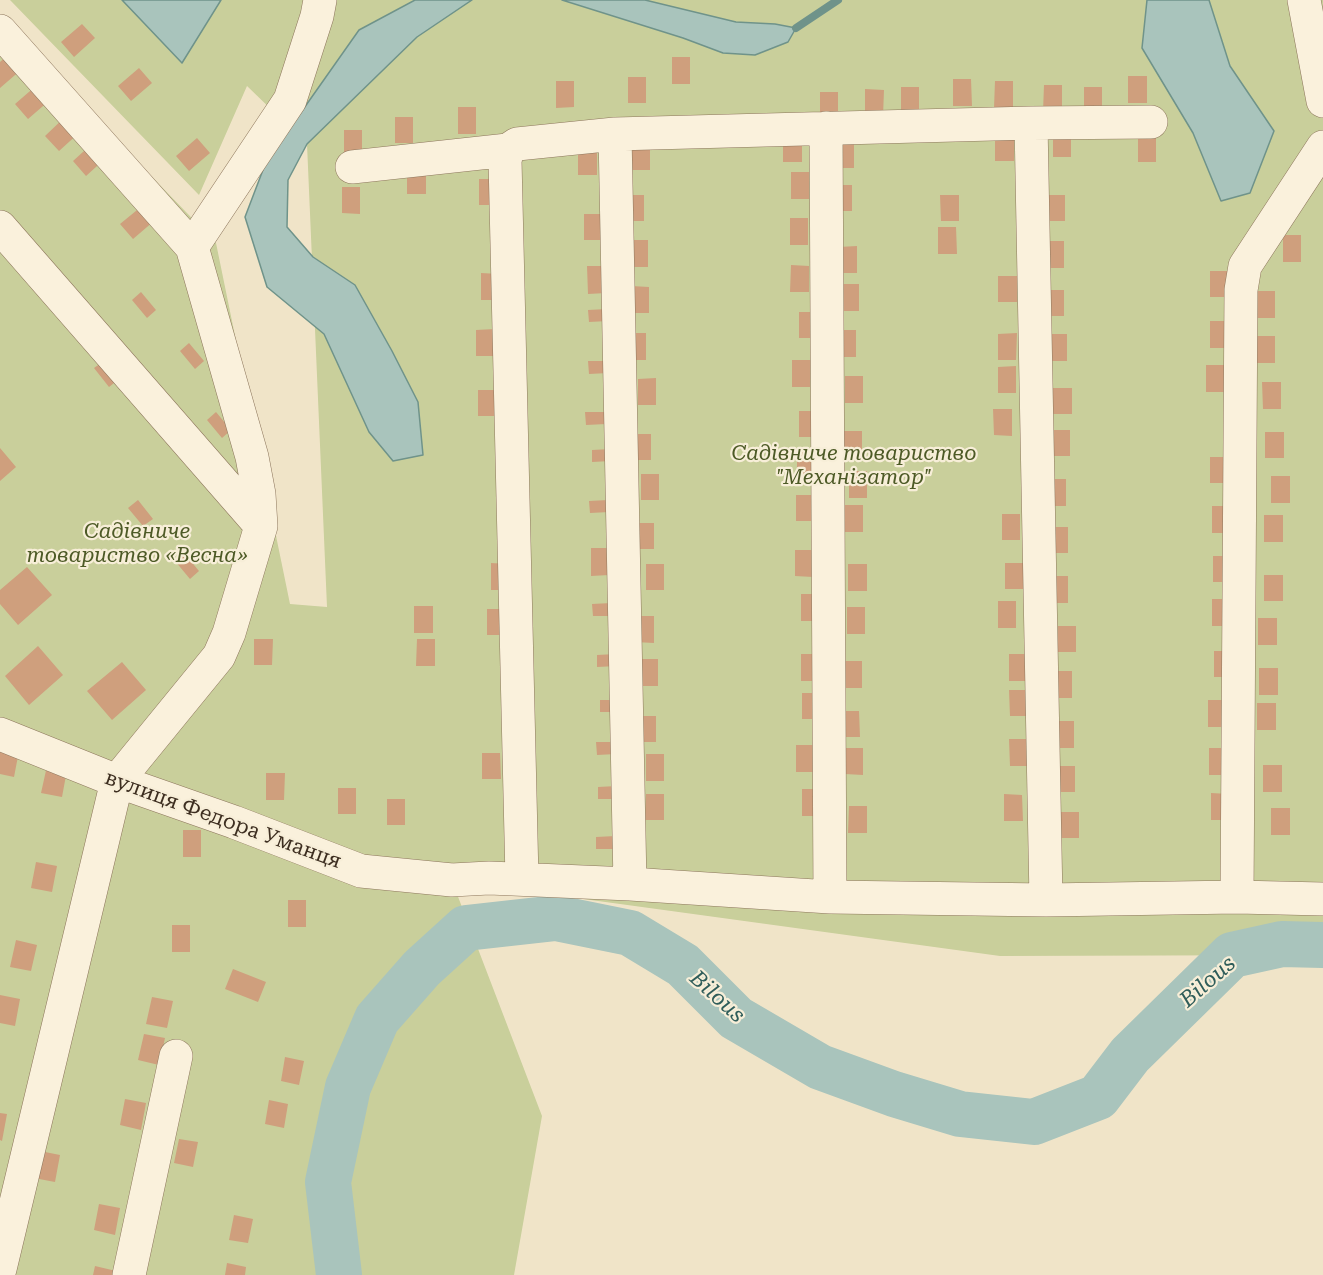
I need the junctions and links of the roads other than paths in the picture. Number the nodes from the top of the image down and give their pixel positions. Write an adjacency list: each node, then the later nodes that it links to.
1 (320, 0): 13 (street)
2 (1305, 0): 4 (street)
3 (0, 32): 13 (street)
4 (1323, 101)
5 (1151, 122): 6 (street)
6 (1031, 123): 7 (street); 22 (street)
7 (826, 128): 8 (street); 19 (street)
8 (615, 134): 10 (street); 18 (street)
9 (1323, 147): 20 (street)
10 (508, 150): 11 (street); 17 (street)
11 (352, 167)
12 (0, 227): 14 (street)
13 (192, 247): 14 (street)
14 (261, 526): 16 (street)
15 (0, 734): 16 (street, вулиця Федора Уманця)
16 (117, 781): 17 (street, вулиця Федора Уманця); 24 (street)
17 (522, 879): 18 (street, вулиця Федора Уманця)
18 (630, 885): 19 (street, вулиця Федора Уманця)
19 (830, 897): 22 (street, вулиця Федора Уманця)
20 (1237, 897): 21 (street, вулиця Федора Уманця); 22 (street, вулиця Федора Уманця)
21 (1323, 899)
22 (1046, 900)
23 (176, 1056): 25 (street)
24 (0, 1269)
25 (129, 1275)

